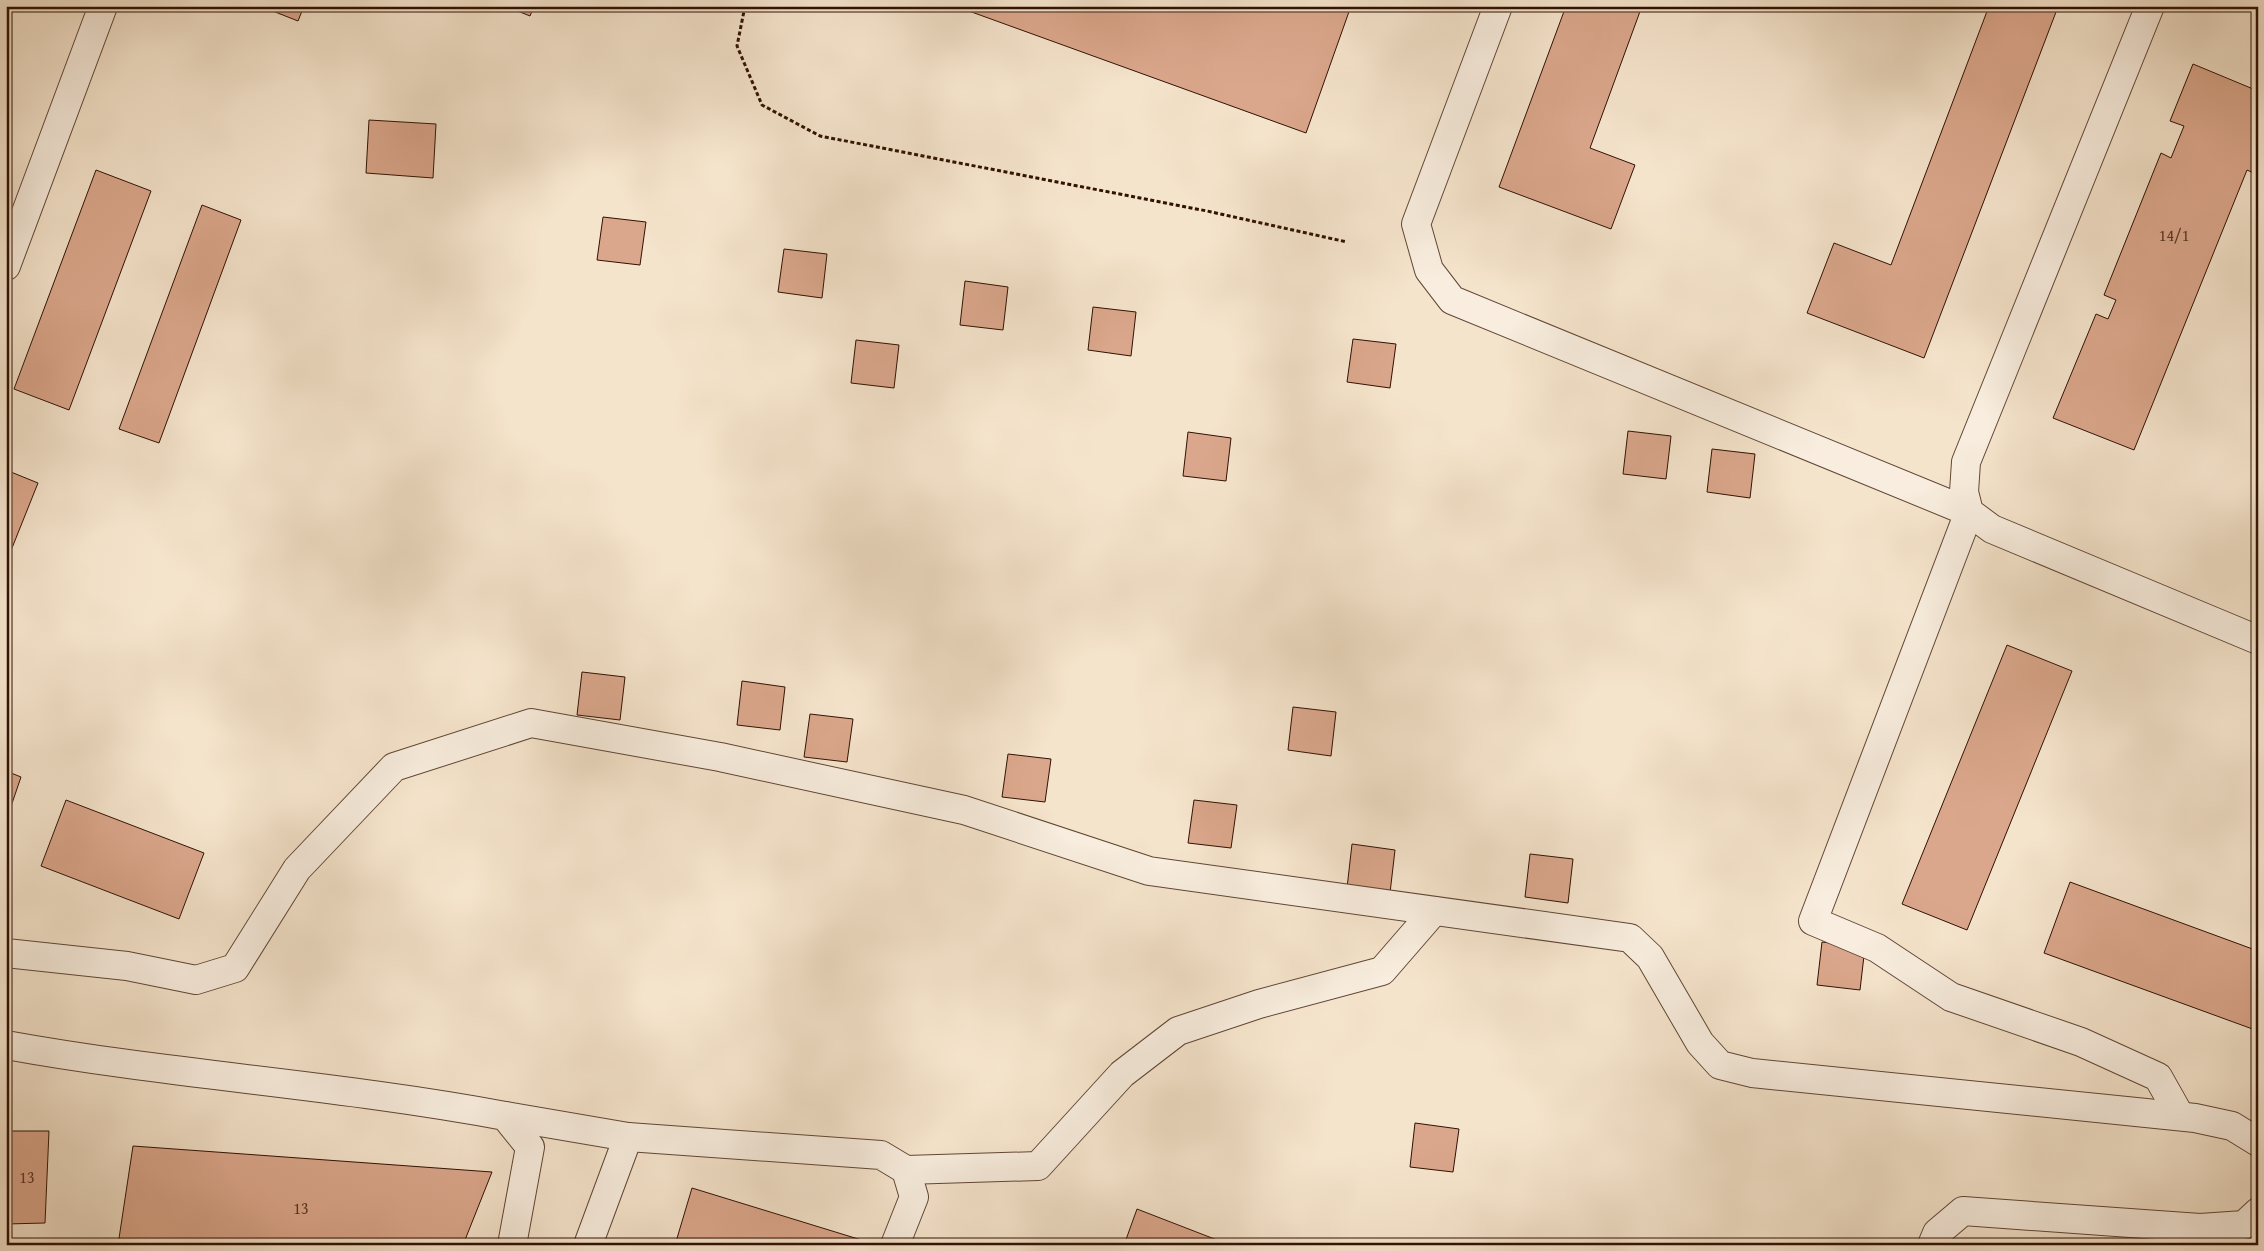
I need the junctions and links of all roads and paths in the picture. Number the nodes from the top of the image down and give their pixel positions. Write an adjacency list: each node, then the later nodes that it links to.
1 (104, 6): 6 (lane)
2 (745, 6): 5 (path)
3 (1498, 6): 7 (lane)
4 (2150, 6): 7 (lane)
5 (1347, 242)
6 (6, 266)
7 (1969, 512): 8 (lane); 13 (lane)
8 (2258, 640)
9 (1434, 911): 10 (lane); 13 (lane); 16 (lane)
10 (6, 954)
11 (6, 1045): 12 (lane)
12 (504, 1116): 14 (lane); 18 (lane)
13 (2180, 1116): 15 (lane)
14 (628, 1137): 16 (lane); 19 (lane)
15 (2258, 1142)
16 (906, 1170): 20 (lane)
17 (2258, 1212): 21 (lane)
18 (512, 1245)
19 (588, 1245)
20 (895, 1245)
21 (1932, 1245)

